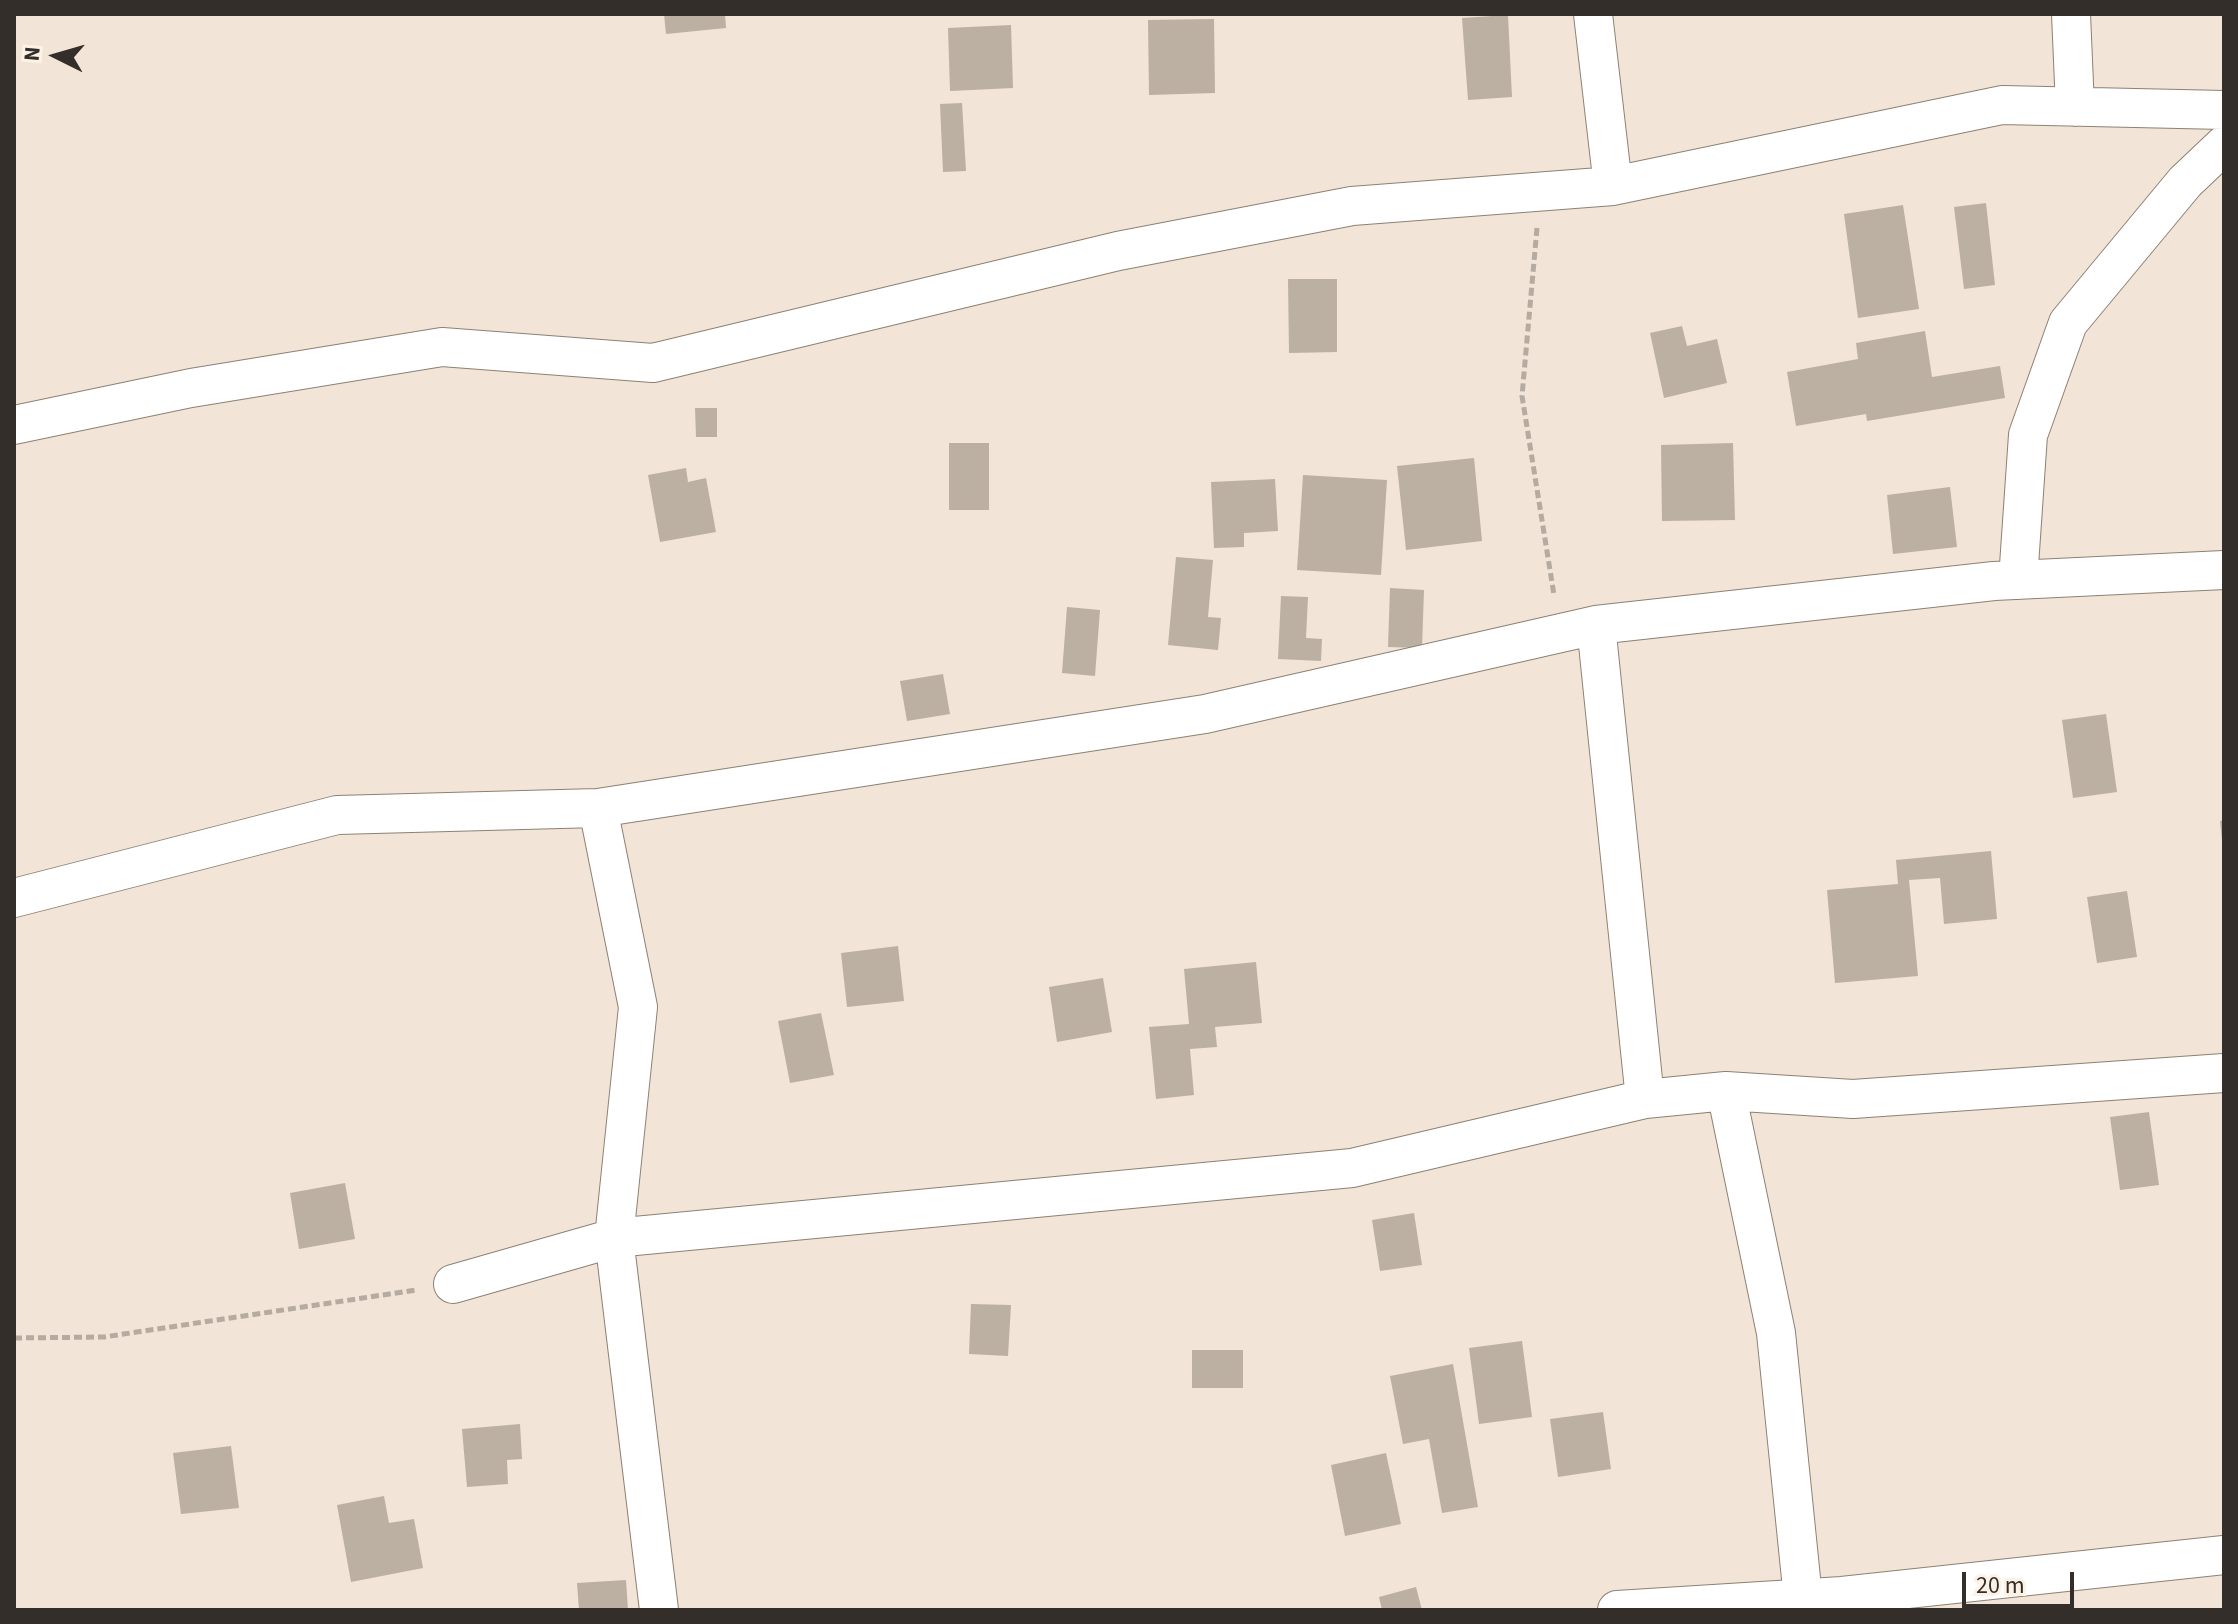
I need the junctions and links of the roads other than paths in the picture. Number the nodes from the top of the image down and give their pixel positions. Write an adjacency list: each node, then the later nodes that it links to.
1 (1593, 14): 6 (street)
2 (2071, 14): 3 (street)
3 (2075, 107): 4 (street); 6 (street)
4 (2224, 110)
5 (2224, 145): 9 (street)
6 (1613, 186): 7 (street)
7 (14, 425)
8 (2224, 570): 9 (street)
9 (2018, 580): 10 (street)
10 (1578, 629): 11 (street); 15 (street)
11 (598, 808): 12 (street); 16 (street)
12 (14, 898)
13 (2224, 1073): 14 (street)
14 (1726, 1091): 15 (street); 19 (street)
15 (1645, 1099): 16 (street)
16 (614, 1238): 17 (street); 21 (street)
17 (453, 1284)
18 (2224, 1555): 20 (street)
19 (1803, 1598): 20 (street); 22 (street)
20 (1842, 1603)
21 (659, 1610)
22 (1617, 1610)

